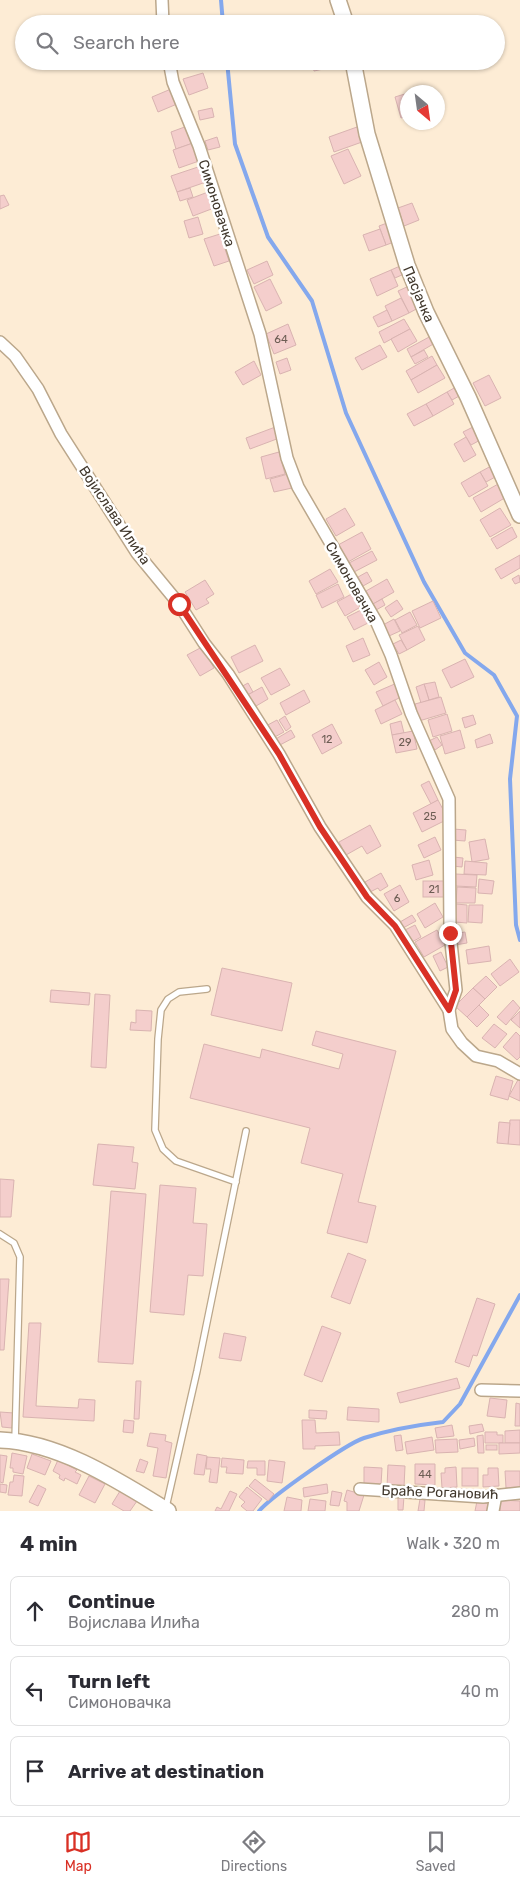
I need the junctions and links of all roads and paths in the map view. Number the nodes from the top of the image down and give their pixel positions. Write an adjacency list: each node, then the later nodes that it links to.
1 (162, 0): 3 (street)
2 (338, 0): 4 (main road)
3 (162, 15)
4 (343, 15)
5 (171, 70): 10 (street, Симоновачка)
6 (355, 70): 8 (main road, Пасјачка)
7 (0, 342): 10 (street, Војислава Илића)
8 (520, 515)
9 (206, 989): 13 (lane)
10 (449, 1010): 11 (street)
11 (520, 1074)
12 (246, 1131): 13 (lane)
13 (236, 1182): 22 (lane)
14 (0, 1234): 18 (lane)
15 (481, 1390): 16 (street)
16 (520, 1391)
17 (0, 1440): 18 (main road)
18 (15, 1442): 22 (main road)
19 (360, 1489): 21 (street, Браће Рогановић)
20 (520, 1493): 21 (street, Браће Рогановић)
21 (496, 1496): 23 (street)
22 (167, 1510)
23 (494, 1511)

